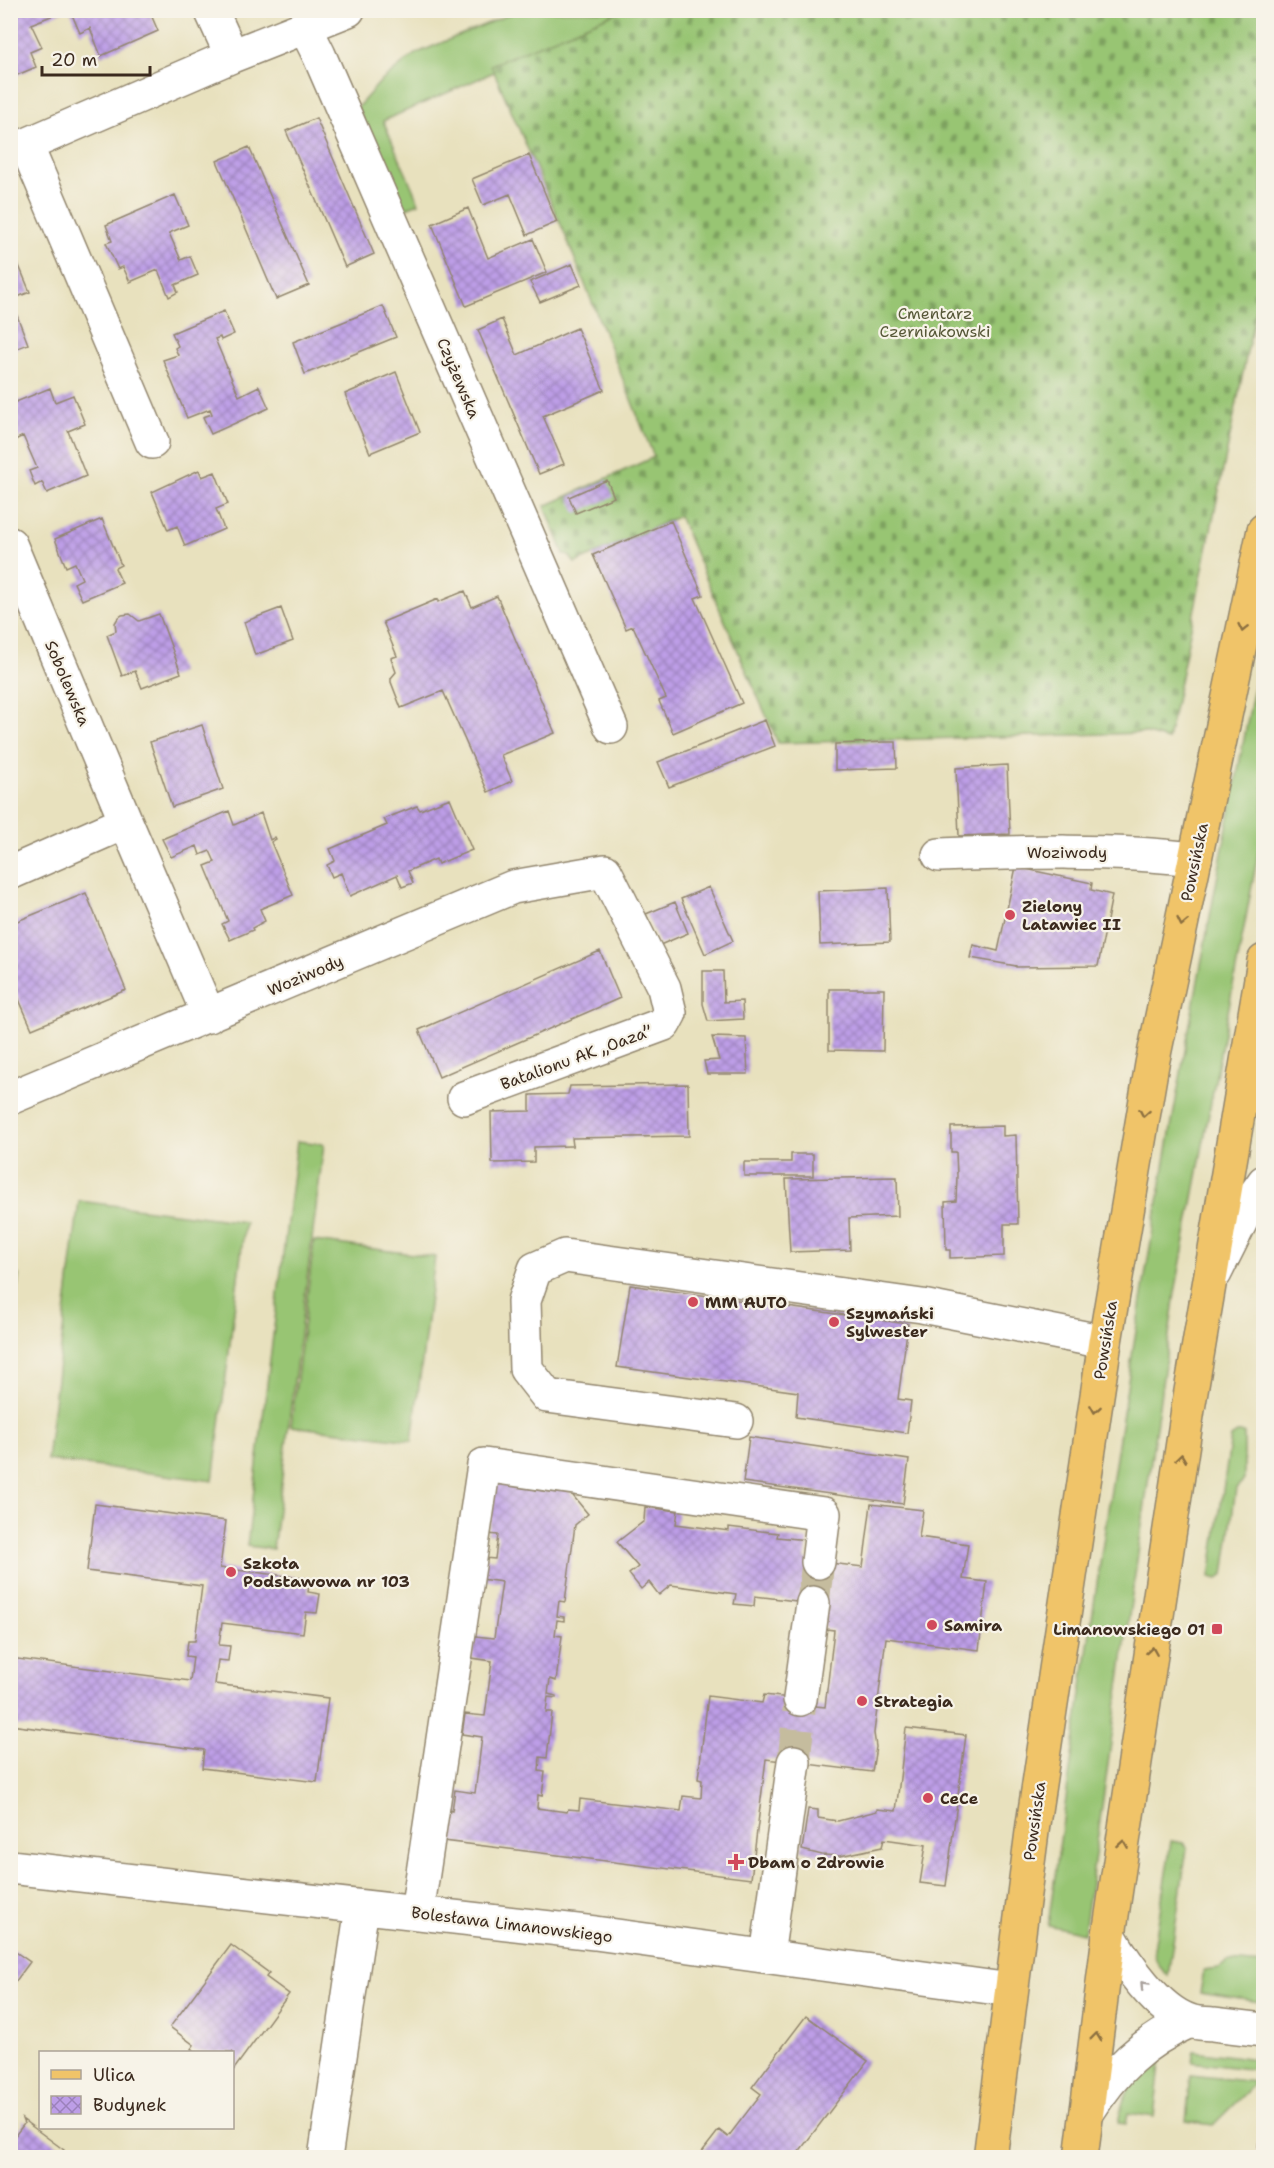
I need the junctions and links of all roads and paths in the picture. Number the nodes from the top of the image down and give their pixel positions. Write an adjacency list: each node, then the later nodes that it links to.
1 (211, 10): 4 (street)
2 (348, 10): 3 (street)
3 (306, 29): 4 (street); 9 (street, Czyżewska)
4 (232, 56): 5 (street)
5 (18, 149): 6 (street)
6 (152, 441)
7 (1263, 530): 12 (main road, Powsińska, one-way to 12)
8 (10, 544): 10 (street, Sobolewska)
9 (611, 727)
10 (126, 822): 14 (street); 16 (street, Sobolewska)
11 (939, 855): 12 (street, Woziwody)
12 (1195, 859): 21 (main road, Powsińska, one-way to 21)
13 (605, 871): 16 (street, Woziwody); 18 (street, Batalionu AK „Oaza”)
14 (10, 873)
15 (1263, 961): 20 (main road)
16 (209, 1016): 17 (street, Woziwody)
17 (10, 1098)
18 (464, 1098)
19 (1263, 1182): 20 (street)
20 (1207, 1288): 30 (main road, one-way to 20)
21 (1105, 1342): 22 (street); 32 (main road, Powsińska, one-way to 32)
22 (736, 1421)
23 (818, 1562): 29 (street)
24 (813, 1603): 25 (street)
25 (801, 1699)
26 (794, 1762): 31 (street)
27 (10, 1867): 28 (street, Bolesława Limanowskiego)
28 (362, 1907): 29 (street, Bolesława Limanowskiego); 36 (street)
29 (417, 1912): 31 (street, Bolesława Limanowskiego)
30 (1109, 1935): 33 (street, one-way to 30); 35 (main road, one-way to 30)
31 (767, 1956): 32 (street, Bolesława Limanowskiego)
32 (1011, 1990): 37 (main road, Powsińska)
33 (1190, 2021): 34 (street); 35 (street)
34 (1263, 2030)
35 (1086, 2114): 38 (main road)
36 (325, 2157)
37 (990, 2157)
38 (1081, 2157)

